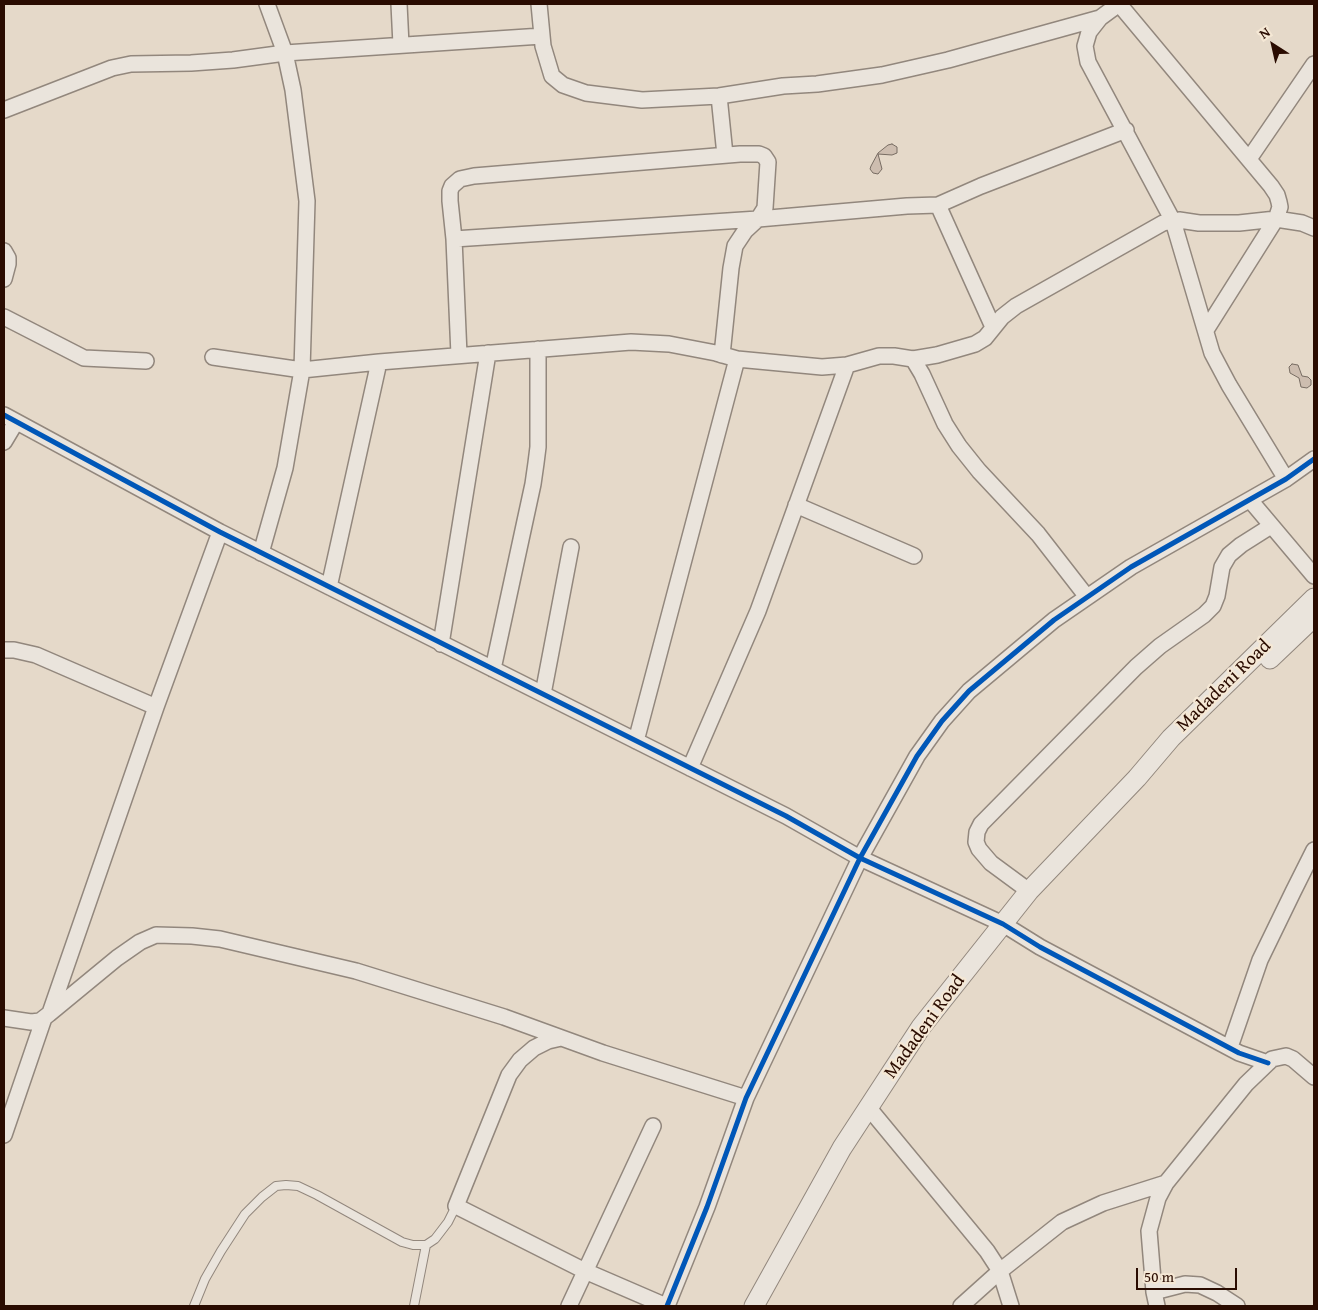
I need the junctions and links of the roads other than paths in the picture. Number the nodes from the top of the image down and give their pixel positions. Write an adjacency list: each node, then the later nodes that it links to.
1 (267, 4): 8 (street)
2 (399, 4): 7 (street)
3 (539, 4): 6 (street)
4 (1119, 4): 5 (street); 14 (street)
5 (1100, 18): 10 (street); 12 (street)
6 (542, 36): 7 (street); 10 (street)
7 (401, 45): 8 (street)
8 (285, 53): 11 (street); 35 (street)
9 (1314, 64): 14 (street)
10 (718, 96): 13 (street)
11 (4, 110)
12 (1126, 130): 15 (street); 18 (street)
13 (726, 155): 16 (street); 20 (street)
14 (1249, 160): 17 (street)
15 (938, 205): 16 (street); 24 (street)
16 (758, 218): 20 (street); 30 (street)
17 (1276, 220): 18 (street); 19 (street); 25 (street)
18 (1173, 221): 24 (street); 25 (street)
19 (1314, 228)
20 (454, 239): 28 (street)
21 (4, 251): 22 (street)
22 (4, 279)
23 (4, 317): 32 (street)
24 (993, 327): 31 (street)
25 (1206, 330): 39 (street)
26 (538, 349): 27 (street); 30 (street); 54 (street)
27 (488, 353): 28 (street); 52 (street)
28 (459, 355): 33 (street)
29 (213, 357): 35 (street)
30 (730, 357): 34 (street); 57 (street)
31 (913, 359): 34 (street); 49 (street)
32 (146, 361)
33 (378, 362): 35 (street); 48 (street)
34 (847, 365): 41 (street)
35 (302, 370): 45 (street)
36 (10, 418): 37 (street); 43 (street)
37 (4, 442)
38 (1314, 460): 39 (street)
39 (1286, 479): 40 (street)
40 (1250, 500): 42 (street); 49 (street)
41 (796, 505): 46 (street); 58 (street)
42 (1271, 526): 47 (street); 62 (street)
43 (220, 532): 45 (street); 56 (street)
44 (570, 547): 55 (street)
45 (261, 553): 48 (street)
46 (914, 556)
47 (1314, 576)
48 (328, 587): 52 (street)
49 (1087, 597): 61 (street)
50 (1314, 598): 59 (street, Madadeni Road)
51 (1311, 622): 59 (street, Madadeni Road)
52 (441, 644): 54 (street)
53 (4, 650): 56 (street)
54 (493, 669): 55 (street)
55 (542, 694): 57 (street)
56 (156, 707): 64 (street)
57 (636, 741): 58 (street)
58 (690, 768): 61 (street)
59 (1137, 778): 62 (street, Madadeni Road)
60 (1314, 850): 67 (street)
61 (860, 858): 63 (street); 70 (street)
62 (1029, 891): 63 (street, Madadeni Road)
63 (1003, 924): 67 (street); 71 (street, Madadeni Road)
64 (47, 1016): 65 (street); 66 (street); 73 (street)
65 (4, 1018)
66 (561, 1038): 70 (street); 75 (street)
67 (1230, 1047): 68 (street)
68 (1268, 1063): 69 (street); 74 (street)
69 (1314, 1077)
70 (746, 1098): 83 (street)
71 (868, 1107): 78 (street); 84 (street, Madadeni Road)
72 (653, 1126): 77 (street)
73 (4, 1134)
74 (1166, 1183): 78 (street); 79 (street)
75 (456, 1206): 76 (lane); 77 (street)
76 (426, 1245): 80 (lane); 81 (lane)
77 (585, 1271): 82 (street); 83 (street)
78 (1000, 1271): 85 (street); 86 (street)
79 (1156, 1299): 87 (street)
80 (194, 1306)
81 (414, 1306)
82 (568, 1306)
83 (666, 1306)
84 (754, 1306)
85 (961, 1306)
86 (1011, 1306)
87 (1237, 1306)

